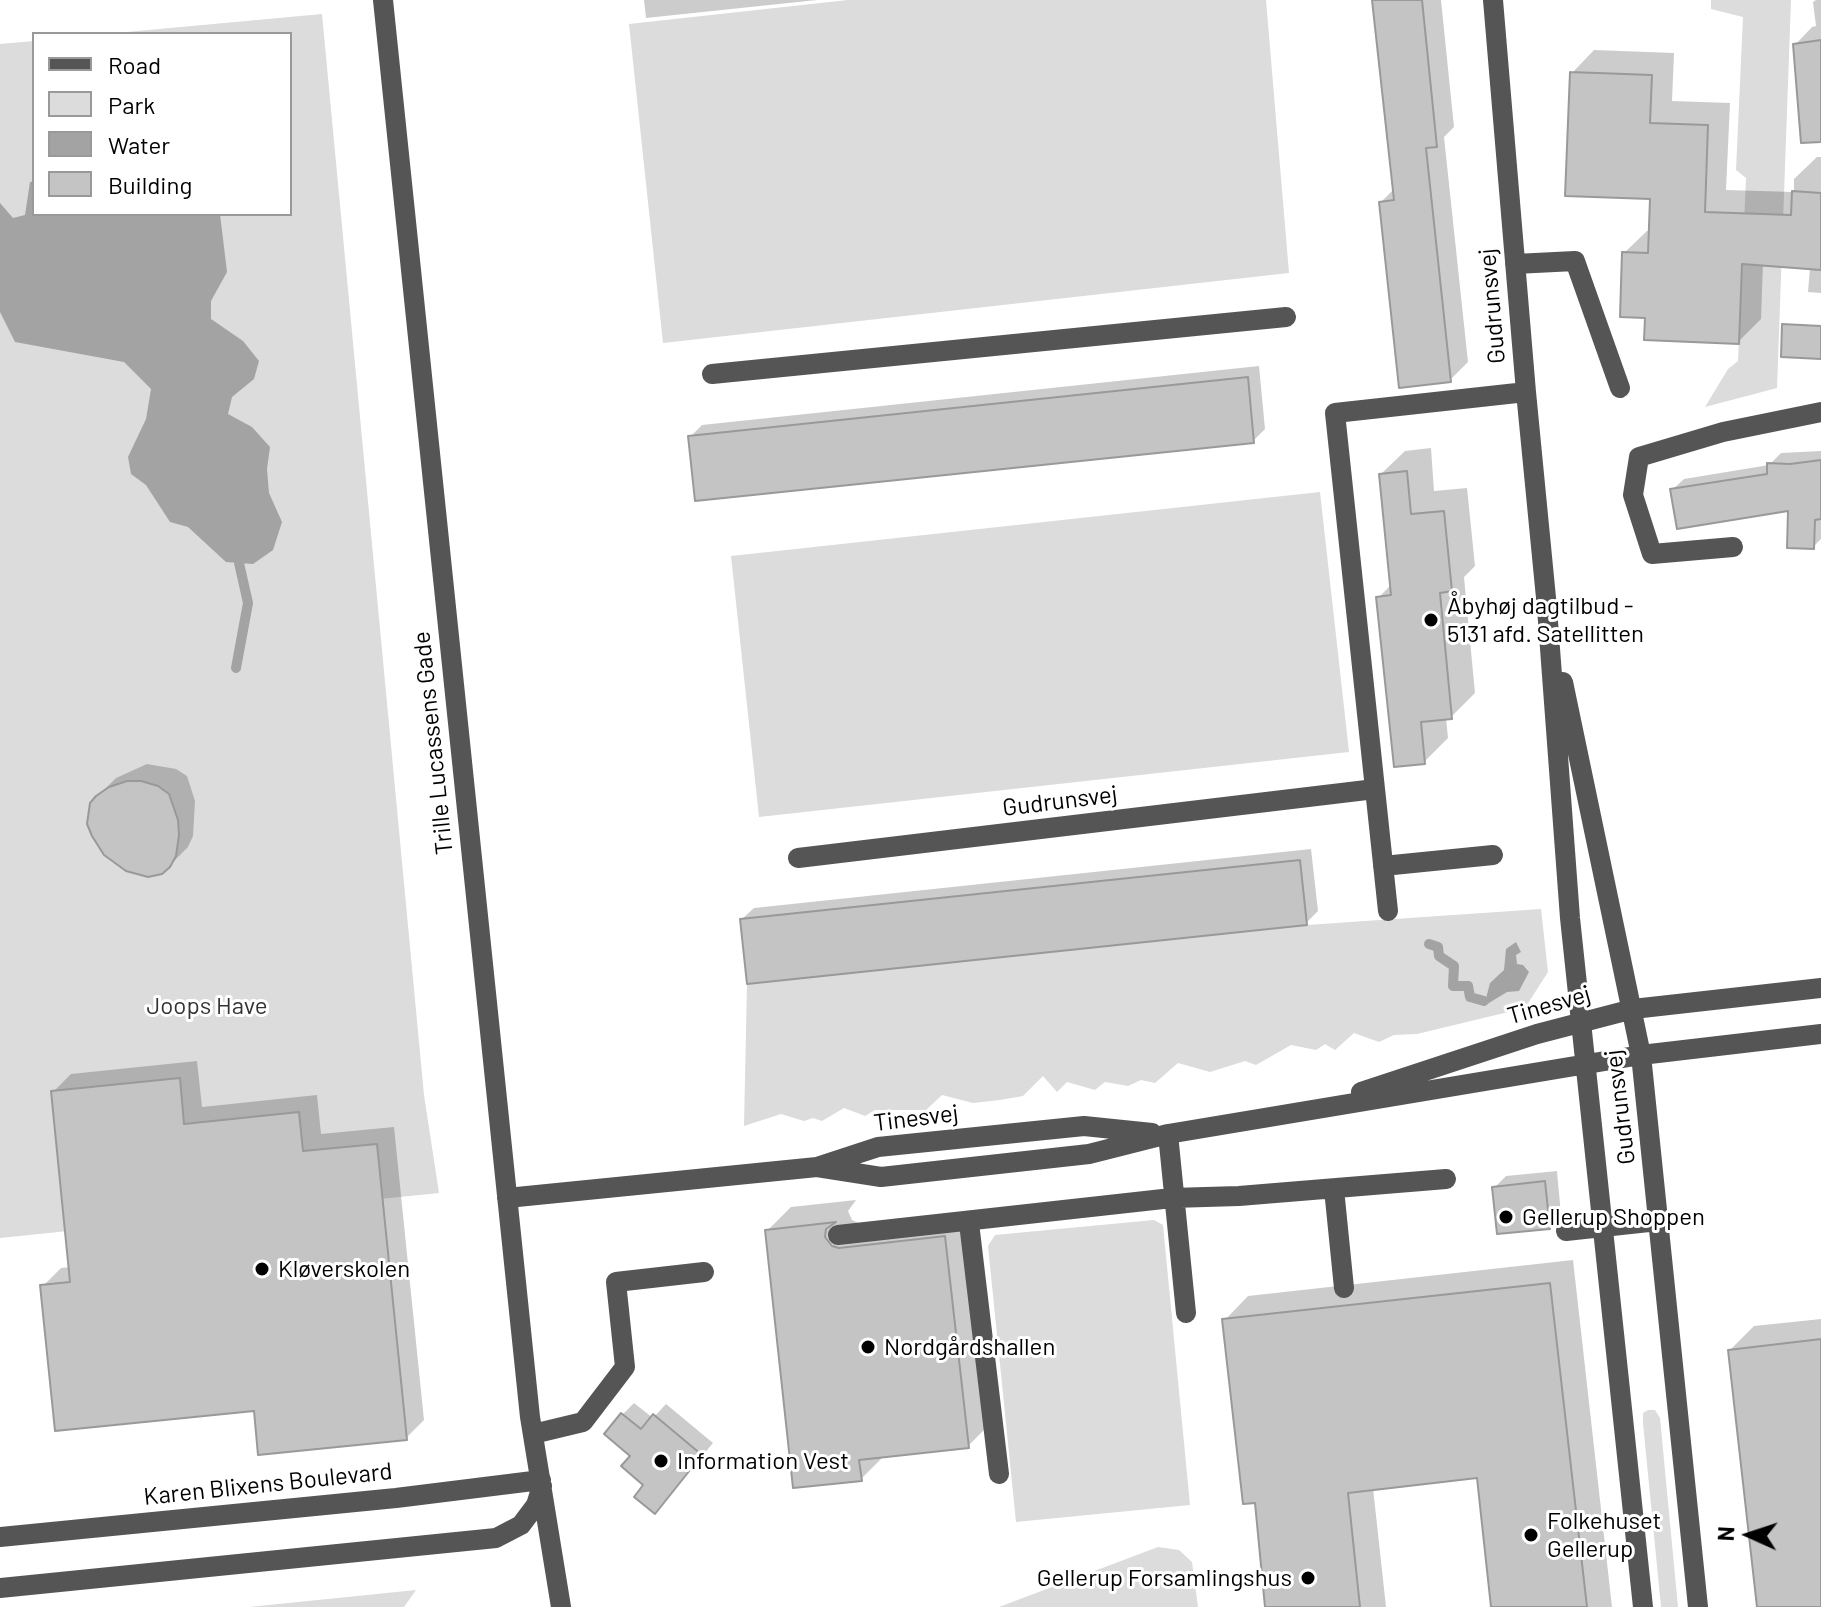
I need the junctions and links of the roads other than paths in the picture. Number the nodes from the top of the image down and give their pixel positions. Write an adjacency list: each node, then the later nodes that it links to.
1 (383, 0): 27 (street, Trille Lucassens Gade)
2 (1493, 0): 3 (street, Gudrunsvej)
3 (1515, 264): 6 (street); 7 (street, Gudrunsvej)
4 (1286, 317): 5 (street)
5 (712, 374)
6 (1620, 388)
7 (1526, 392): 10 (street, Gudrunsvej); 11 (street)
8 (1821, 412): 9 (street)
9 (1733, 547)
10 (1547, 608): 17 (street, Gudrunsvej); 18 (street, Gudrunsvej)
11 (1375, 789): 13 (street, Gudrunsvej); 14 (street)
12 (1493, 855): 14 (street)
13 (798, 858)
14 (1383, 866): 15 (street)
15 (1388, 911)
16 (1821, 988): 17 (street, Tinesvej)
17 (1633, 1009): 18 (street, Tinesvej); 20 (street, Gudrunsvej)
18 (1583, 1020): 21 (street, Gudrunsvej); 22 (street, Tinesvej)
19 (1821, 1034): 20 (street, Tinesvej)
20 (1641, 1055): 21 (street, Tinesvej); 29 (street, Gudrunsvej)
21 (1587, 1064): 22 (street, Tinesvej); 31 (street, Gudrunsvej)
22 (1300, 1112): 23 (street, Tinesvej)
23 (1168, 1134): 24 (street, Tinesvej); 24 (street, Tinesvej); 28 (street)
24 (817, 1167): 27 (street, Tinesvej)
25 (1446, 1179): 26 (street)
26 (1334, 1189): 28 (street); 35 (street)
27 (507, 1198): 37 (street, Trille Lucassens Gade)
28 (1172, 1198): 30 (street); 36 (street)
29 (1658, 1221): 31 (street); 44 (street, Gudrunsvej)
30 (969, 1223): 33 (street); 38 (street)
31 (1604, 1227): 32 (street); 43 (street, Gudrunsvej)
32 (1566, 1231)
33 (838, 1235)
34 (704, 1272): 37 (street)
35 (1344, 1288)
36 (1186, 1313)
37 (533, 1434): 39 (street, Trille Lucassens Gade)
38 (999, 1474)
39 (541, 1483): 40 (street, Karen Blixens Boulevard); 41 (street); 42 (street, Trille Lucassens Gade)
40 (0, 1537)
41 (0, 1588)
42 (561, 1607)
43 (1643, 1607)
44 (1698, 1607)

